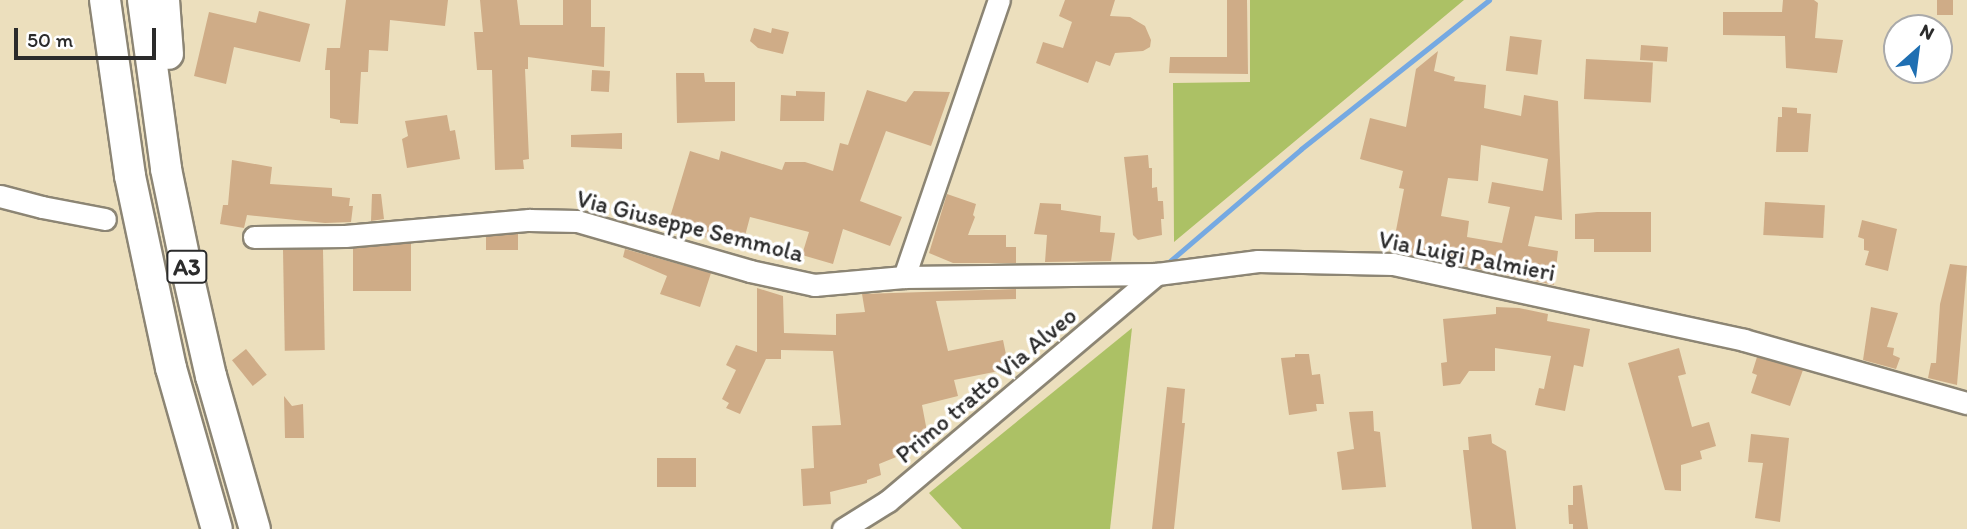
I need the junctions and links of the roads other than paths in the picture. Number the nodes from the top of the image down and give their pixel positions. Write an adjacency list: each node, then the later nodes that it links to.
1 (106, 0): 12 (highway, A3)
2 (143, 0): 5 (highway, A3)
3 (164, 0): 5 (highway)
4 (999, 0): 10 (street)
5 (166, 169): 13 (highway, A3)
6 (0, 196): 7 (street)
7 (105, 219)
8 (254, 237): 10 (street, Via Giuseppe Semmola)
9 (1157, 274): 10 (street, Via Luigi Palmieri); 11 (street, Via Luigi Palmieri); 14 (street, Primo tratto Via Alveo)
10 (904, 277)
11 (1967, 403)
12 (217, 529)
13 (256, 529)
14 (843, 529)

